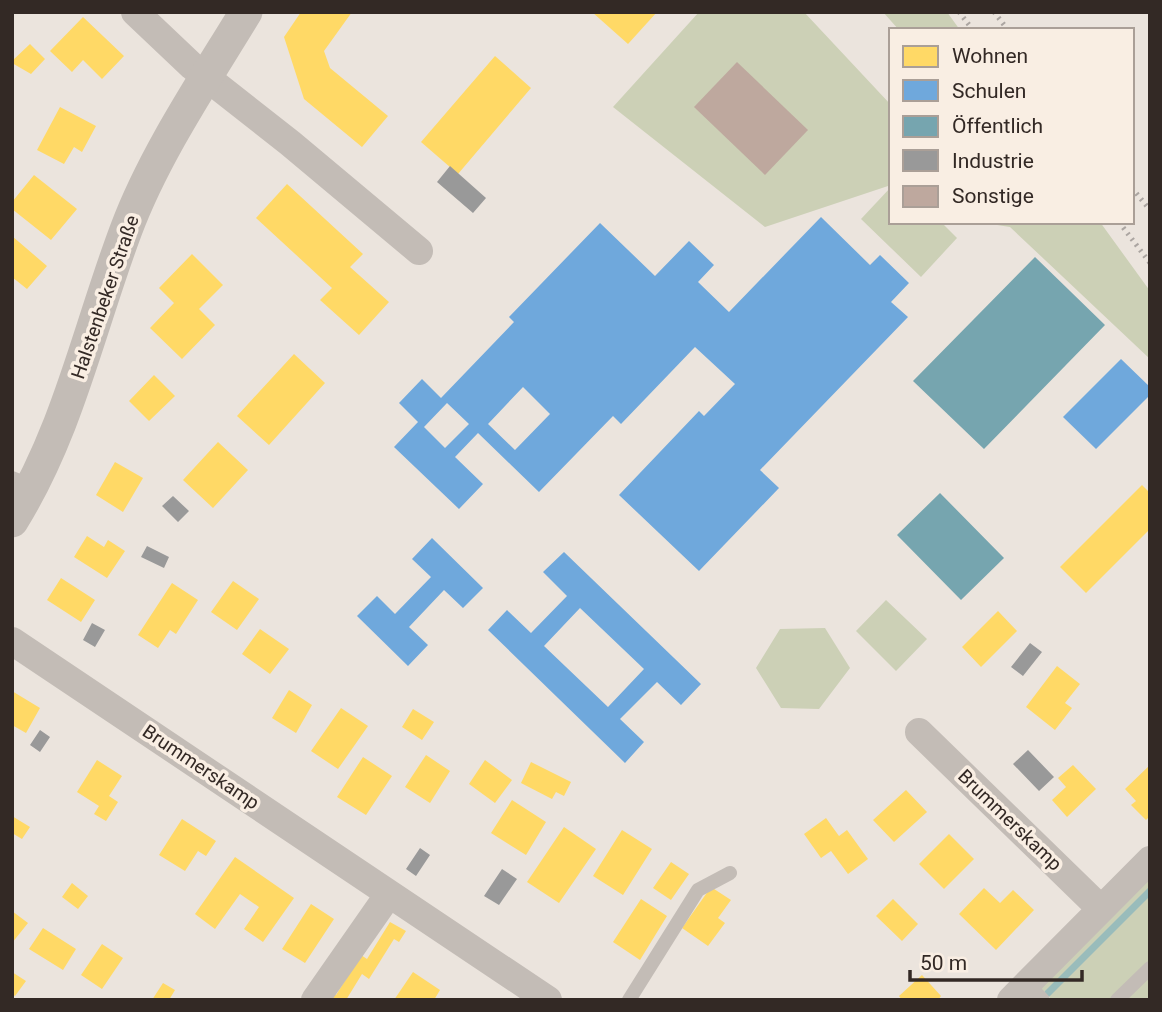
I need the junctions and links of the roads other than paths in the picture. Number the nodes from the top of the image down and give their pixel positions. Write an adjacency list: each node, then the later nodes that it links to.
1 (135, 12): 3 (street)
2 (246, 12): 3 (street, Halstenbeker Straße)
3 (206, 78): 4 (street); 5 (street, Halstenbeker Straße)
4 (419, 251)
5 (22, 482): 6 (street, Halstenbeker Straße)
6 (12, 521)
7 (12, 641): 11 (street, Brummerskamp)
8 (919, 732): 12 (street, Brummerskamp)
9 (1150, 860): 12 (street)
10 (730, 873): 17 (lane)
11 (389, 894): 15 (street); 16 (street, Brummerskamp)
12 (1101, 909): 14 (street)
13 (1150, 968): 18 (lane)
14 (1027, 994)
15 (315, 1000)
16 (548, 1000)
17 (629, 1000)
18 (1118, 1000)

